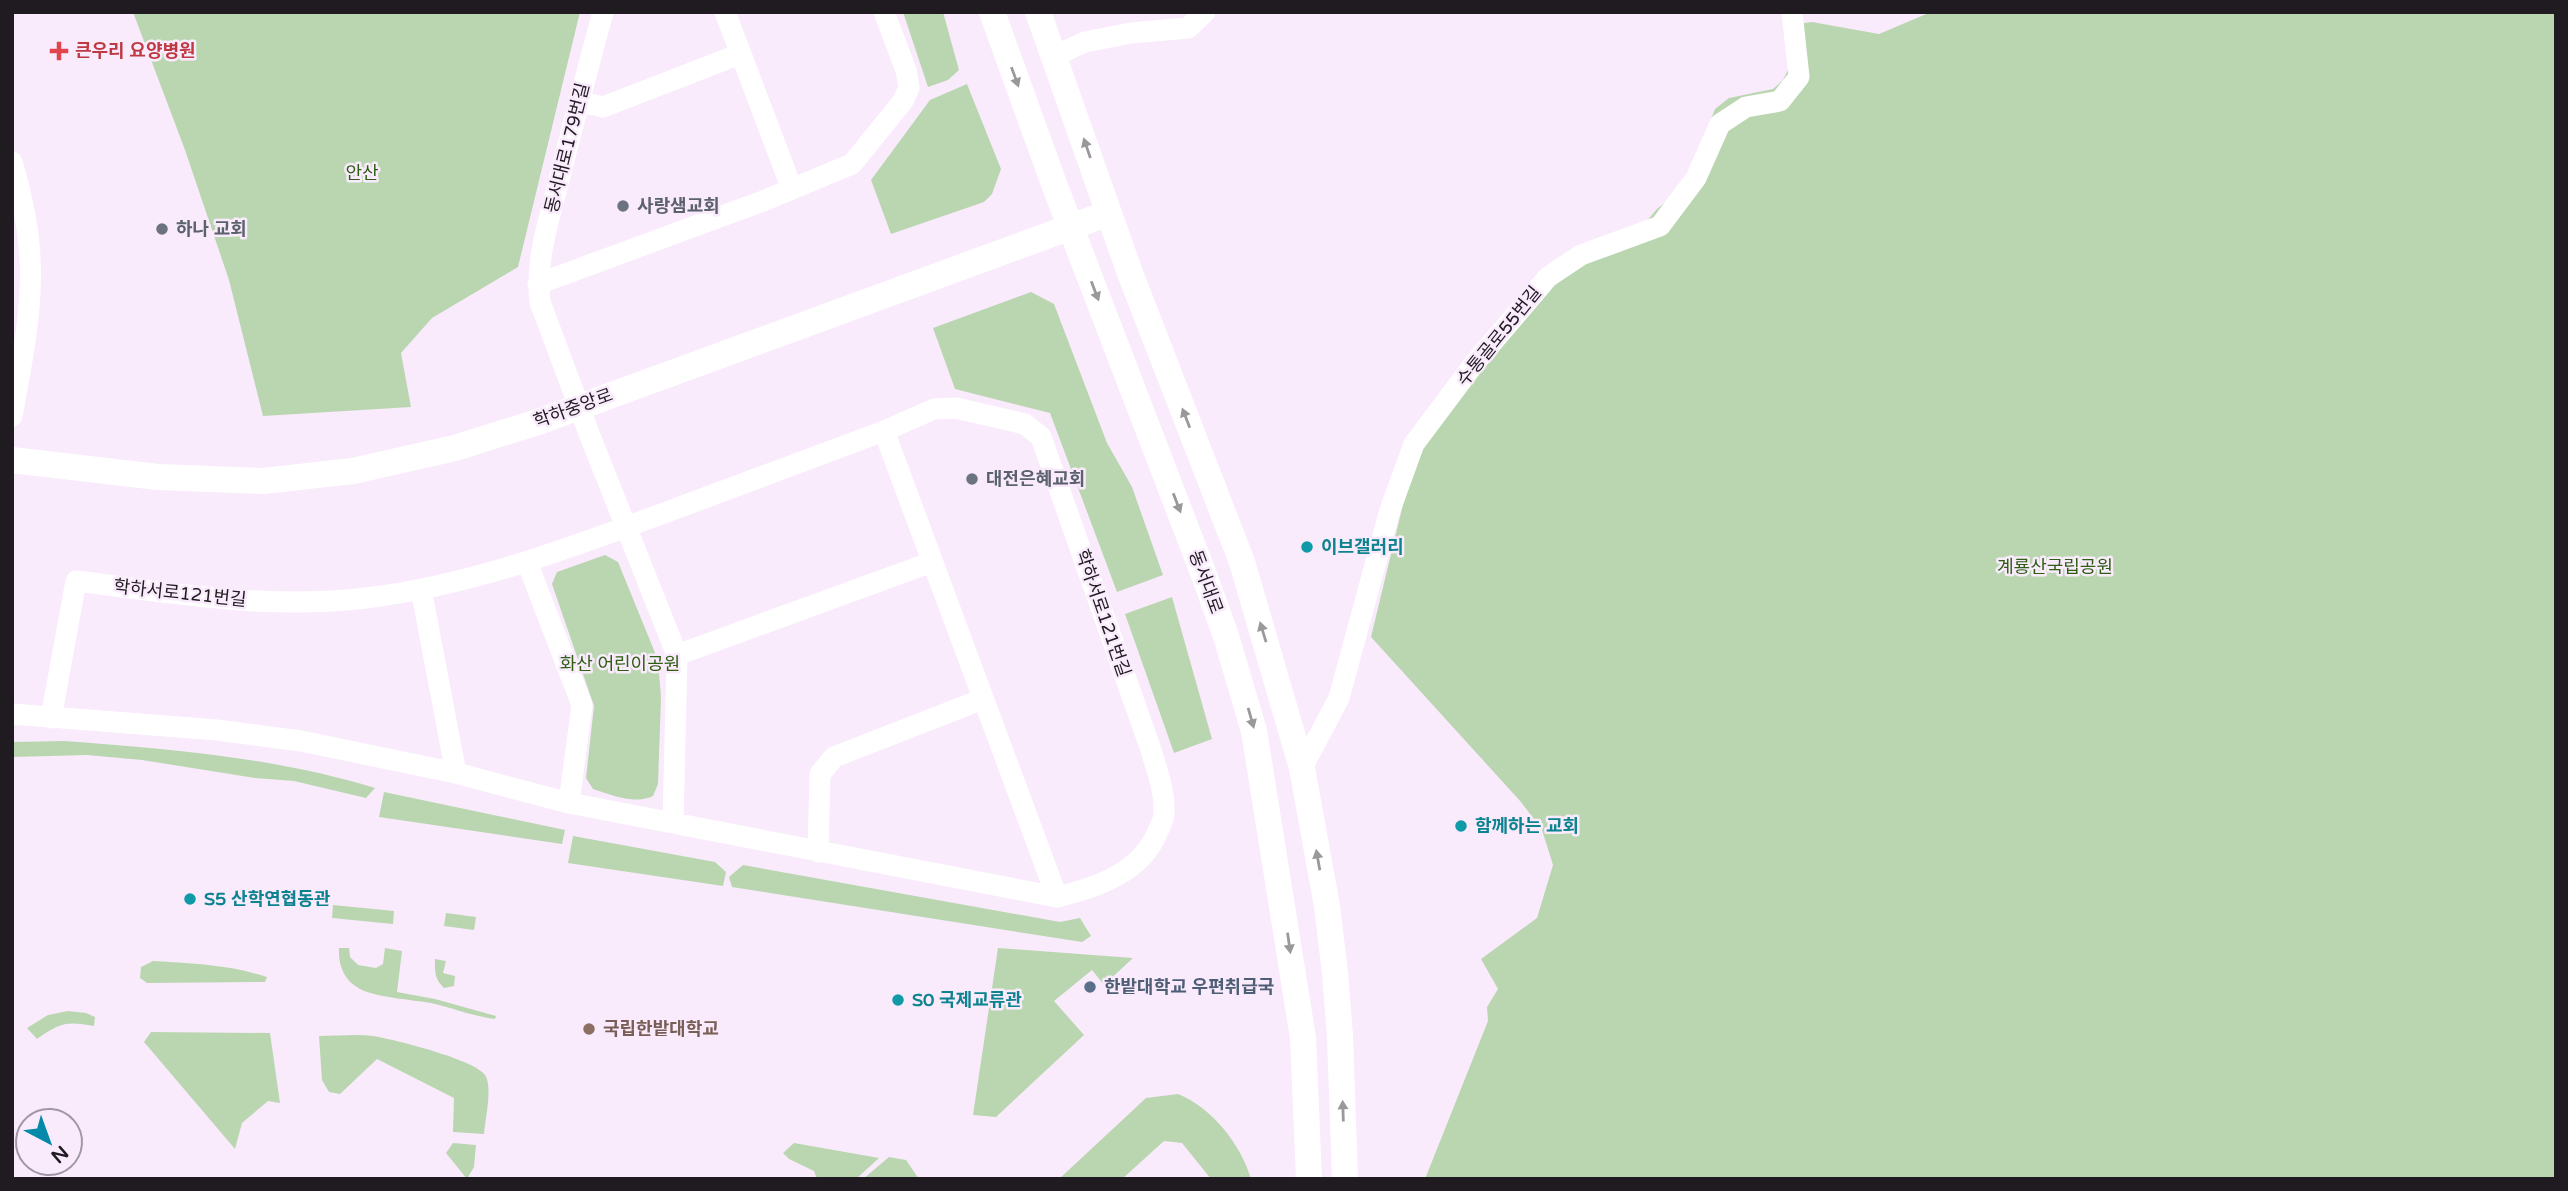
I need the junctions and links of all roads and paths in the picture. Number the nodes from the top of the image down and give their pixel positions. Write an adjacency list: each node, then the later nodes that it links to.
1 (603, 12): 10 (street, 동서대로179번길)
2 (725, 12): 8 (street)
3 (884, 12): 12 (street)
4 (992, 12): 14 (street, 동서대로, one-way to 14)
5 (1038, 12): 9 (street)
6 (1205, 12): 9 (street)
7 (1791, 12): 28 (street, 수통골로55번길)
8 (740, 54): 10 (street); 12 (street)
9 (1055, 56): 13 (street, one-way to 9)
10 (578, 101): 15 (street, 동서대로179번길)
11 (12, 162): 17 (street)
12 (792, 189): 15 (street)
13 (1110, 213): 14 (street, 학하중앙로); 28 (street, one-way to 13)
14 (1071, 227): 16 (street, 학하중앙로); 34 (street, 동서대로, one-way to 34)
15 (538, 284): 16 (street, 동서대로179번길)
16 (579, 406): 19 (street, 학하중앙로); 20 (street, 동서대로179번길)
17 (12, 416)
18 (884, 431): 20 (street, 학하서로121번길); 22 (street); 33 (street, 학하서로121번길)
19 (12, 460)
20 (628, 527): 21 (street, 학하서로121번길); 24 (street, 동서대로179번길)
21 (527, 562): 23 (street, 학하서로121번길); 30 (street)
22 (932, 562): 24 (street); 25 (street)
23 (421, 589): 27 (street, 학하서로121번길); 29 (street)
24 (677, 655): 31 (street)
25 (983, 699): 32 (street); 33 (street)
26 (12, 714): 27 (street, 학하서로121번길)
27 (51, 718): 29 (street, 학하서로121번길)
28 (1302, 768): 35 (street, one-way to 28)
29 (456, 774): 30 (street, 학하서로121번길)
30 (569, 803): 31 (street, 학하서로121번길)
31 (673, 823): 32 (street, 학하서로121번길)
32 (818, 852): 33 (street, 학하서로121번길)
33 (1057, 897)
34 (1309, 1179)
35 (1345, 1179)

